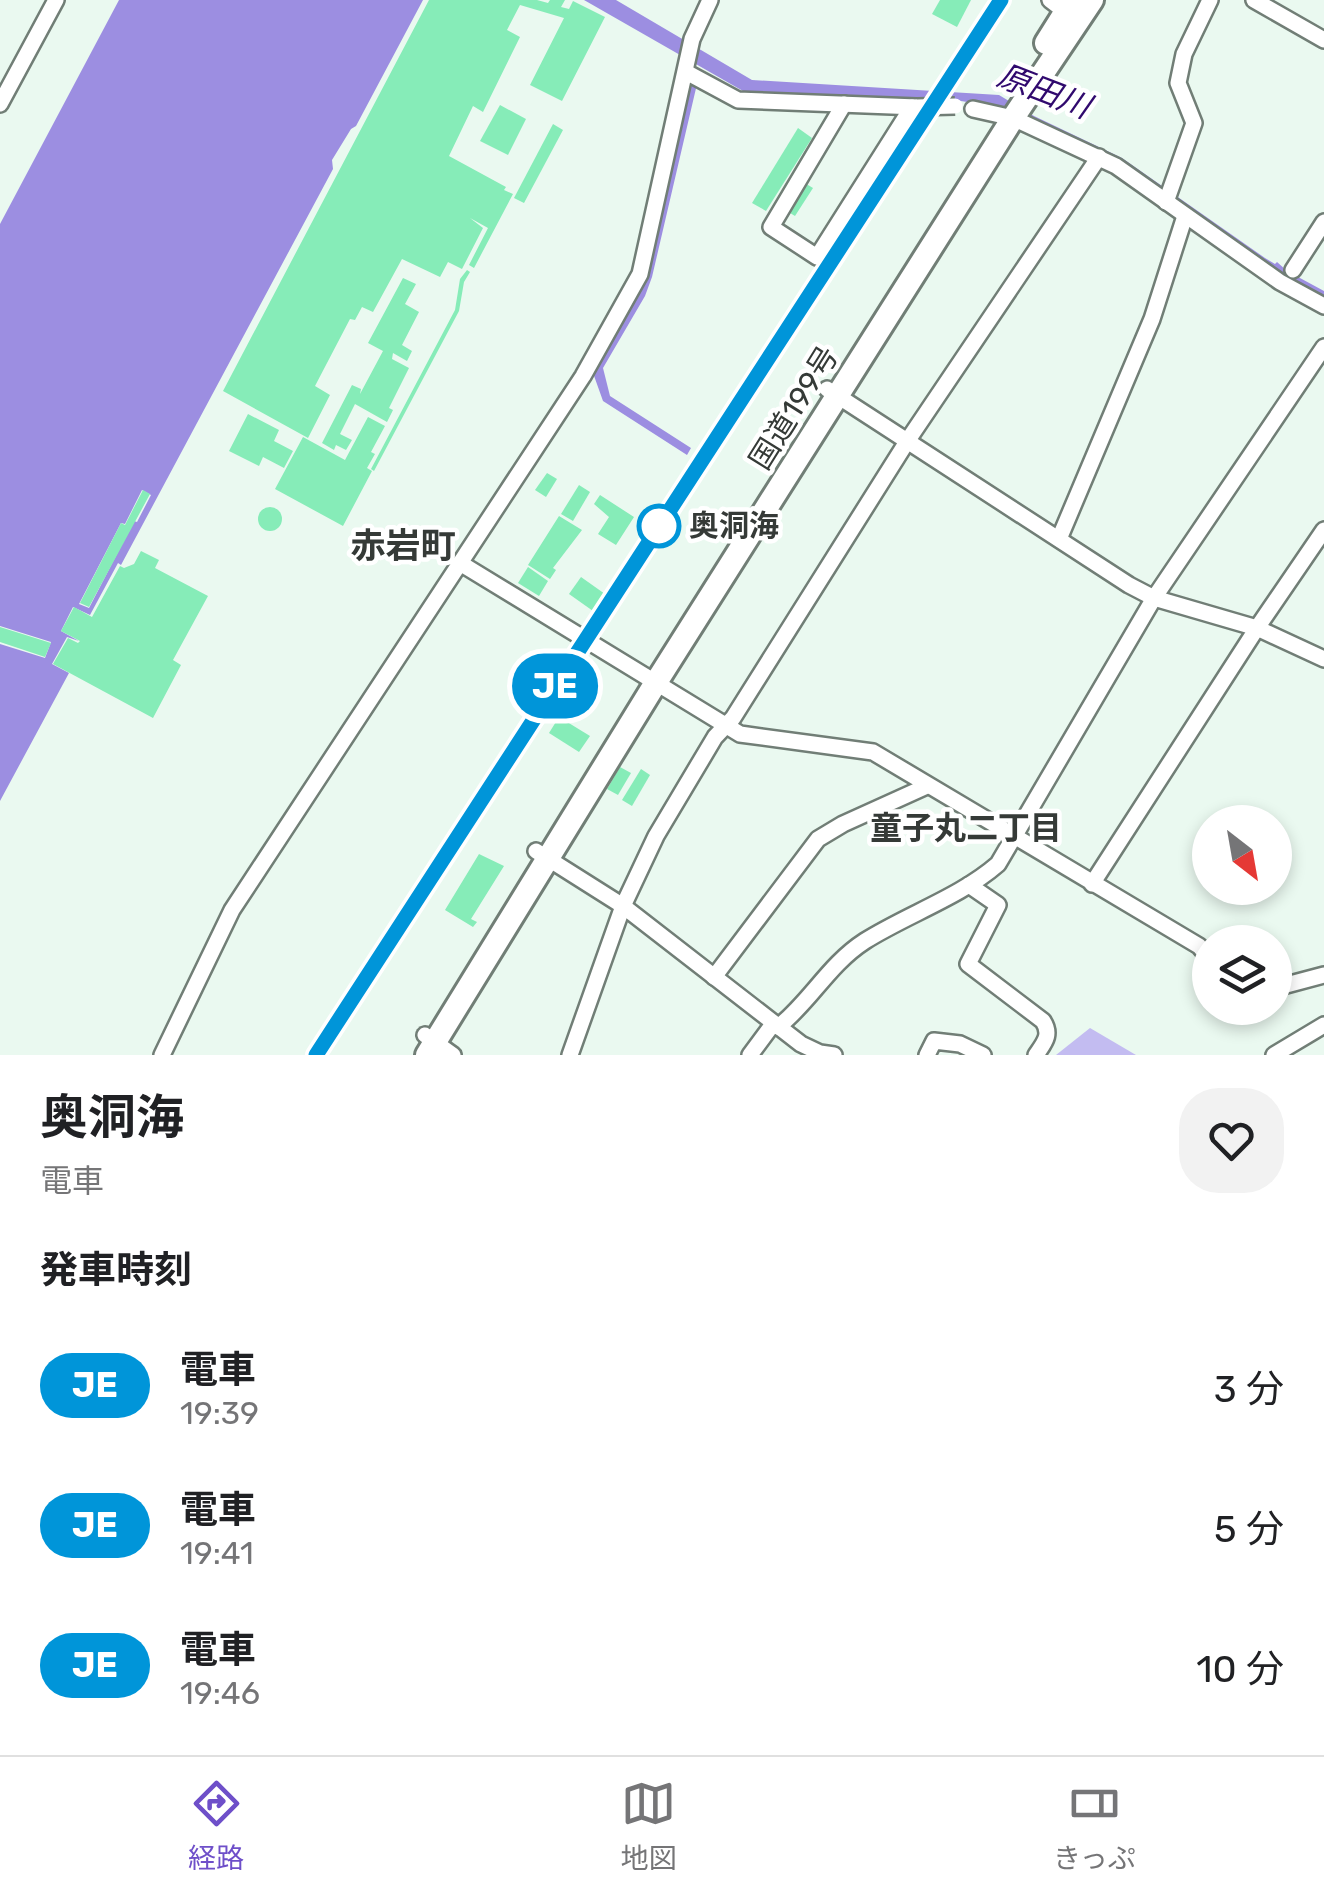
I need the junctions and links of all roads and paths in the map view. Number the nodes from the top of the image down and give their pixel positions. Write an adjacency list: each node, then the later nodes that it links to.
1 (56, 0): 8 (street)
2 (710, 0): 7 (street)
3 (1210, 0): 15 (street)
4 (1254, 0): 6 (street)
5 (1072, 6): 13 (highway, 国道199号)
6 (1324, 40)
7 (686, 72): 9 (street); 25 (street)
8 (0, 104)
9 (844, 104): 11 (street); 11 (street)
10 (955, 106): 11 (street, bridge)
11 (914, 107)
12 (973, 109): 13 (street)
13 (1006, 116): 14 (street); 21 (highway, 国道199号)
14 (1099, 157): 15 (street); 22 (street)
15 (1166, 202): 16 (street)
16 (1185, 216): 19 (street); 24 (street)
17 (1324, 222): 18 (street)
18 (1293, 270)
19 (1324, 306)
20 (1324, 347): 26 (street)
21 (833, 392): 22 (street); 29 (highway, 国道199号)
22 (908, 440): 24 (street); 30 (street)
23 (1323, 533): 27 (street)
24 (1059, 539): 26 (street)
25 (460, 564): 29 (street); 44 (street)
26 (1154, 598): 27 (street); 32 (street)
27 (1257, 628): 28 (street); 34 (street)
28 (1324, 659)
29 (649, 680): 30 (street); 33 (highway, 国道199号)
30 (726, 727): 31 (street); 36 (street)
31 (927, 786): 32 (street); 39 (street)
32 (1014, 838): 34 (street); 35 (street)
33 (541, 855): 36 (street); 43 (highway, 国道199号)
34 (1092, 884): 37 (street)
35 (968, 885): 42 (street); 50 (street)
36 (623, 906): 39 (street); 45 (street)
37 (1192, 942)
38 (1324, 975): 40 (street)
39 (714, 977): 42 (street)
40 (1292, 983)
41 (1324, 1025): 51 (street)
42 (775, 1026): 46 (street); 47 (street)
43 (431, 1048)
44 (162, 1055)
45 (570, 1055)
46 (750, 1055)
47 (834, 1055)
48 (927, 1055): 49 (street)
49 (983, 1055)
50 (1036, 1055)
51 (1274, 1055)

